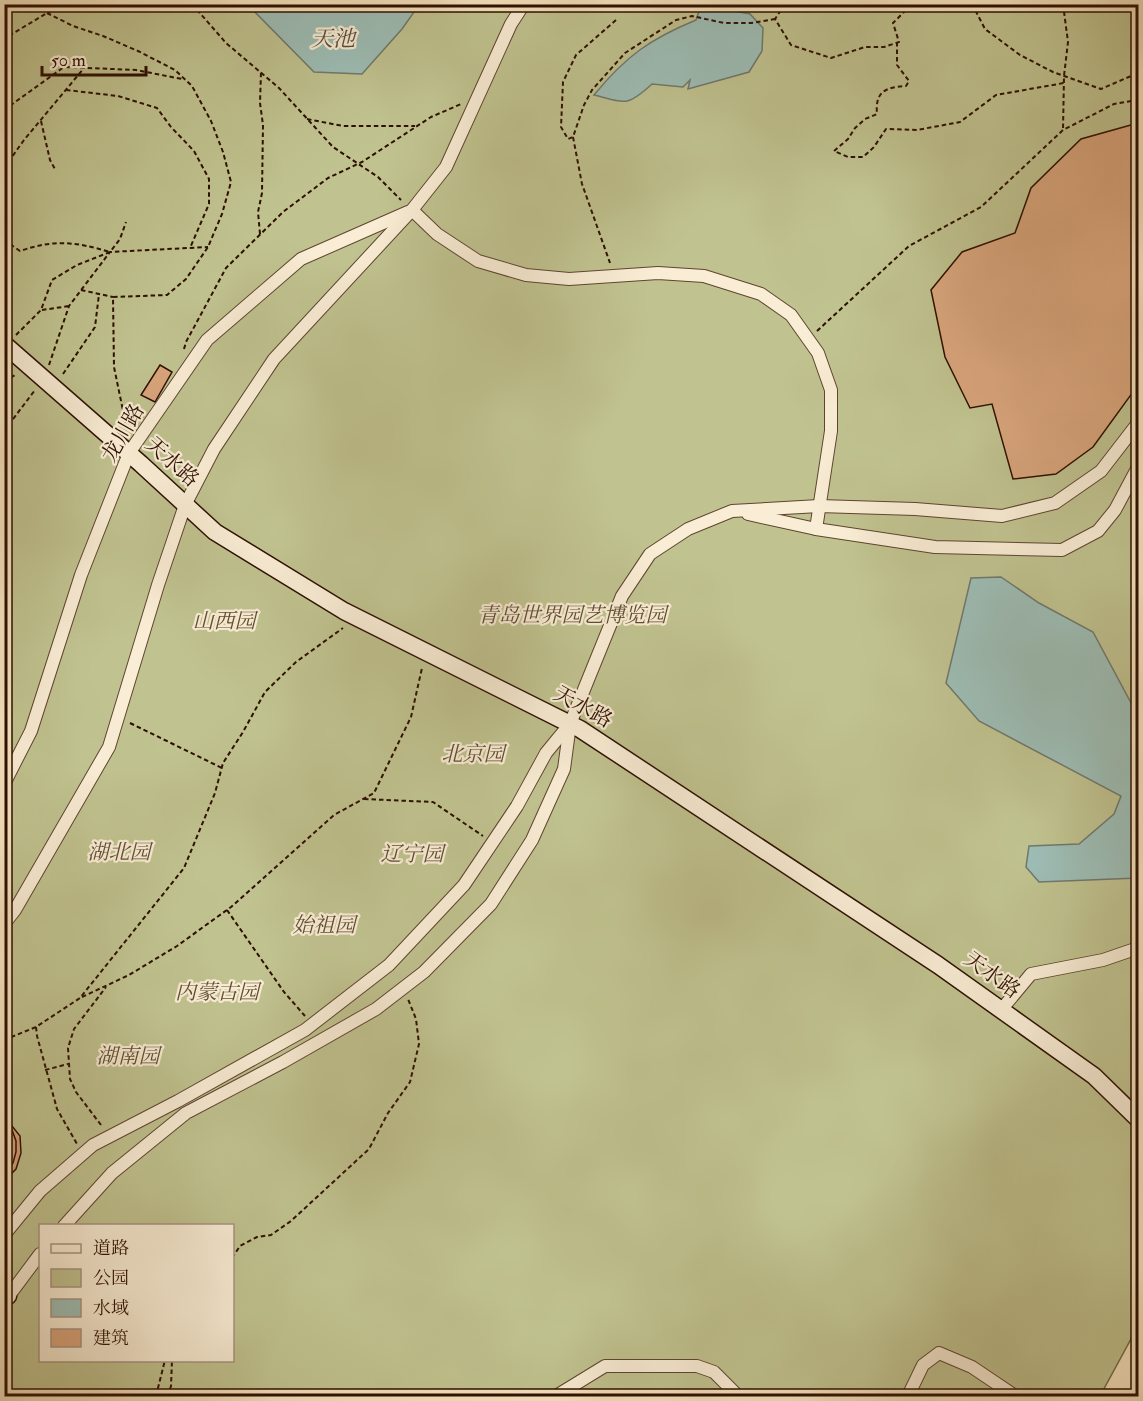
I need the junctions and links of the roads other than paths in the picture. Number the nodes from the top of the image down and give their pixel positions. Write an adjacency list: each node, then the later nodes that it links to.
1 (524, 4): 2 (street)
2 (412, 210): 5 (street, 龙川路); 7 (street); 8 (street)
3 (5, 345): 5 (street, 天水路)
4 (1138, 423): 8 (street)
5 (129, 453): 7 (street, 天水路); 12 (street, 龙川路)
6 (1138, 467): 10 (street)
7 (185, 505): 11 (street, 天水路); 13 (street)
8 (819, 506): 9 (street); 10 (street)
9 (732, 511): 10 (street); 11 (street)
10 (816, 529)
11 (570, 724): 15 (street, 天水路); 17 (street); 18 (street)
12 (4, 784)
13 (4, 924)
14 (1138, 948): 15 (street)
15 (1001, 1010): 16 (street, 天水路)
16 (1138, 1119)
17 (65, 1224)
18 (4, 1235)
19 (39, 1255): 20 (street)
20 (6, 1297)
21 (556, 1396): 22 (street)
22 (736, 1396)
23 (908, 1396): 24 (street)
24 (1016, 1396)

